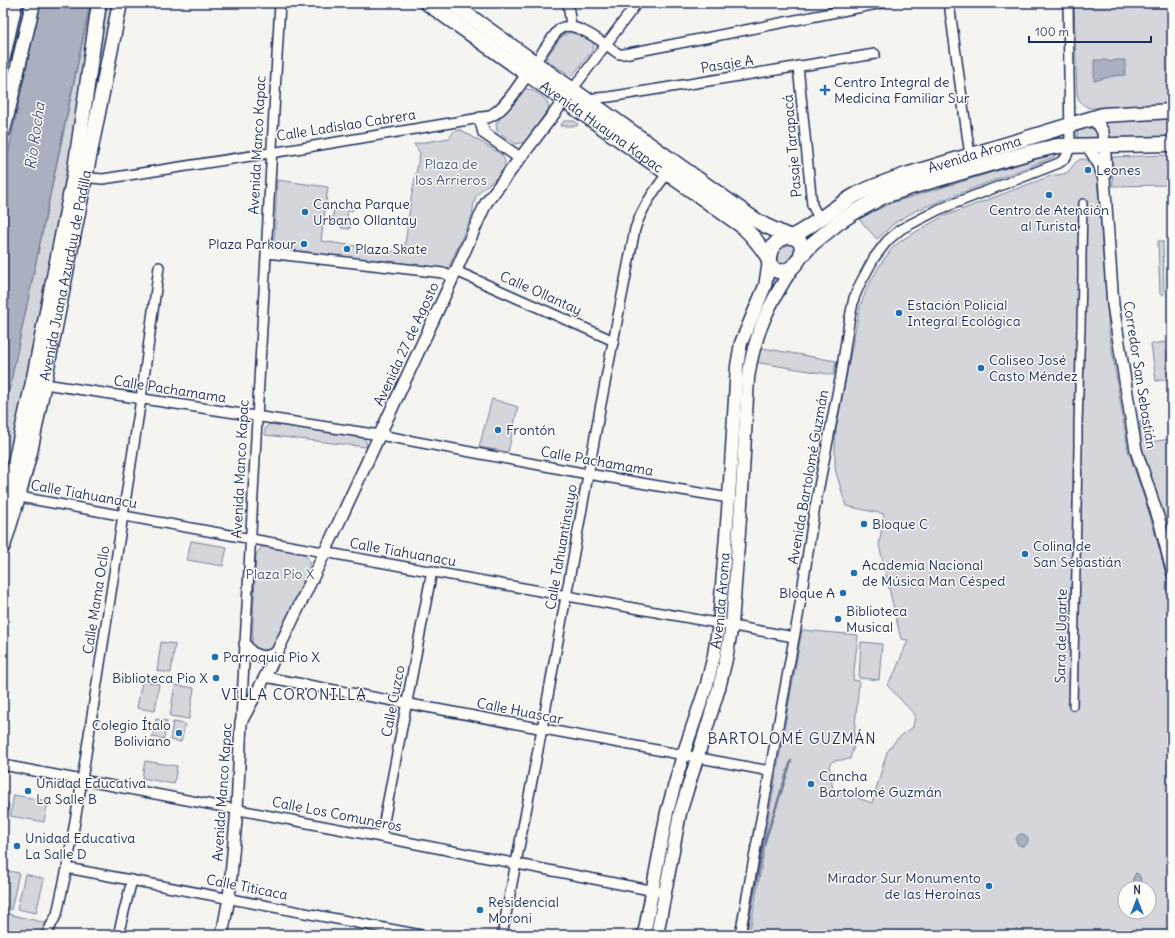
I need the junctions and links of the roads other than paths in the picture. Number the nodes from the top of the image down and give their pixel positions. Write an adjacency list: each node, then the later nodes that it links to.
1 (15, 3): 16 (main road)
2 (33, 3): 25 (main road)
3 (99, 3): 34 (main road, Avenida Juana Azurduy de Padilla)
4 (120, 3): 34 (main road, Avenida Juana Azurduy de Padilla)
5 (280, 3): 30 (street, Avenida Manco Kapac)
6 (427, 3): 18 (main road, Avenida Huayna Kapac)
7 (451, 3): 18 (main road, Avenida Huayna Kapac)
8 (568, 3): 13 (street)
9 (638, 3): 14 (street, Avenida 27 de Agosto)
10 (882, 3): 14 (street)
11 (948, 3): 31 (street)
12 (1068, 3): 24 (street)
13 (571, 26): 14 (street); 18 (street, Calle Ladislao Cabrera)
14 (606, 44): 19 (street, Avenida 27 de Agosto)
15 (875, 54): 17 (street, Pasaje A)
16 (3, 57)
17 (798, 66): 20 (street, Pasaje A); 37 (street, Pasaje Tarapacá)
18 (531, 68): 19 (main road, Avenida Huayna Kapac); 22 (street, Calle Ladislao Cabrera)
19 (568, 95): 20 (main road, Avenida Huayna Kapac); 32 (street, Avenida 27 de Agosto); 33 (main road, Avenida Huayna Kapac)
20 (584, 99): 38 (main road, Avenida Huayna Kapac)
21 (1172, 111): 23 (main road, Avenida Aroma)
22 (480, 118): 30 (street, Calle Ladislao Cabrera); 32 (street)
23 (1090, 118): 24 (main road, Avenida Aroma); 28 (street, Corredor San Sebastián)
24 (1068, 126): 29 (street); 31 (main road, Avenida Aroma)
25 (3, 131)
26 (1172, 144): 28 (main road, Avenida Aroma)
27 (1087, 145): 28 (main road, Avenida Aroma); 29 (main road, Avenida Aroma); 35 (street, Corredor San Sebastián)
28 (1103, 145): 35 (street, Corredor San Sebastián)
29 (1070, 146): 41 (main road, Avenida Aroma); 62 (street, Avenida Bartolomé Guzmán)
30 (271, 153): 34 (street, Calle Ladislao Cabrera); 39 (street, Avenida Manco Kapac)
31 (970, 156): 37 (main road, Avenida Aroma)
32 (520, 158): 43 (street, Avenida 27 de Agosto)
33 (668, 173): 40 (main road, Avenida Huayna Kapac); 44 (street, Calle Tahuantinsuyo)
34 (80, 177): 45 (main road, Avenida Juana Azurduy de Padilla)
35 (1104, 178): 57 (street, Corredor San Sebastián)
36 (1083, 203): 67 (street, Sara de Ugarte)
37 (820, 220): 38 (main road, Avenida Aroma)
38 (790, 236): 40 (main road); 41 (main road)
39 (267, 253): 43 (street, Calle Ollantay); 47 (street, Avenida Manco Kapac)
40 (769, 260): 41 (main road); 51 (main road, Avenida Aroma)
41 (797, 262): 61 (main road, Avenida Aroma)
42 (159, 267): 46 (street, Calle Mama Ocllo)
43 (455, 274): 44 (street, Calle Ollantay); 48 (street, Avenida 27 de Agosto)
44 (614, 341): 49 (street, Calle Tahuantinsuyo)
45 (38, 383): 46 (street, Calle Pachamama); 50 (main road, Avenida Juana Azurduy de Padilla)
46 (141, 399): 47 (street, Calle Pachamama); 53 (street, Calle Mama Ocllo)
47 (258, 417): 48 (street, Calle Pachamama); 54 (street, Avenida Manco Kapac)
48 (380, 434): 49 (street, Calle Pachamama); 56 (street, Avenida 27 de Agosto)
49 (588, 474): 51 (street, Calle Pachamama); 59 (street, Calle Tahuantinsuyo)
50 (13, 496): 52 (main road, Avenida Juana Azurduy de Padilla); 53 (street, Calle Tiahuanacu); 55 (main road, Avenida Juana Azurduy de Padilla)
51 (729, 498): 60 (main road, Avenida Aroma)
52 (3, 509)
53 (123, 516): 54 (street, Calle Tiahuanacu); 74 (street, Calle Mama Ocllo)
54 (251, 539): 56 (street, Calle Tiahuanacu); 63 (street, Avenida Manco Kapac)
55 (3, 546)
56 (325, 552): 58 (street, Calle Tiahuanacu); 64 (street, Avenida 27 de Agosto)
57 (1172, 571)
58 (432, 572): 59 (street, Calle Tiahuanacu); 66 (street, Calle Cuzco)
59 (567, 596): 60 (street, Calle Tiahuanacu); 69 (street, Calle Tahuantinsuyo)
60 (719, 623): 61 (street, Calle Tiahuanacu); 70 (main road, Avenida Aroma)
61 (732, 625): 62 (street, Calle Tiahuanacu); 71 (main road, Avenida Aroma)
62 (794, 636): 73 (street, Avenida Bartolomé Guzmán)
63 (245, 644): 64 (street); 68 (street, Avenida Manco Kapac)
64 (278, 651): 65 (street, Avenida 27 de Agosto)
65 (265, 677): 66 (street, Calle Huascar); 68 (street, Avenida 27 de Agosto)
66 (406, 704): 69 (street, Calle Huascar); 76 (street, Calle Cuzco)
67 (1073, 706)
68 (241, 722): 75 (street, Avenida Manco Kapac)
69 (542, 729): 70 (street, Calle Huascar); 77 (street, Calle Tahuantinsuyo)
70 (683, 755): 71 (street, Calle Huascar); 80 (main road, Avenida Aroma)
71 (696, 758): 73 (street, Calle Huascar); 81 (main road, Avenida Aroma)
72 (3, 765): 74 (street, Calle Los Comuneros)
73 (770, 771): 90 (street, Avenida Bartolomé Guzmán)
74 (82, 780): 75 (street, Calle Los Comuneros); 78 (street, Calle Mama Ocllo)
75 (237, 809): 76 (street, Calle Los Comuneros); 82 (street, Avenida Manco Kapac)
76 (381, 837): 77 (street, Calle Los Comuneros)
77 (515, 863): 80 (street, Calle Los Comuneros); 87 (street, Calle Tahuantinsuyo)
78 (67, 868): 79 (street, Calle Titicaca); 83 (street, Calle Mama Ocllo)
79 (132, 880): 82 (street, Calle Titicaca); 84 (street)
80 (652, 890): 81 (street, Calle Los Comuneros); 88 (main road, Avenida Aroma)
81 (665, 893): 89 (main road, Avenida Aroma)
82 (229, 898): 85 (street, Avenida Manco Kapac); 86 (street, Calle Titicaca)
83 (46, 935)
84 (118, 935)
85 (222, 935)
86 (421, 935)
87 (502, 935)
88 (644, 935)
89 (657, 935)
90 (740, 935)

